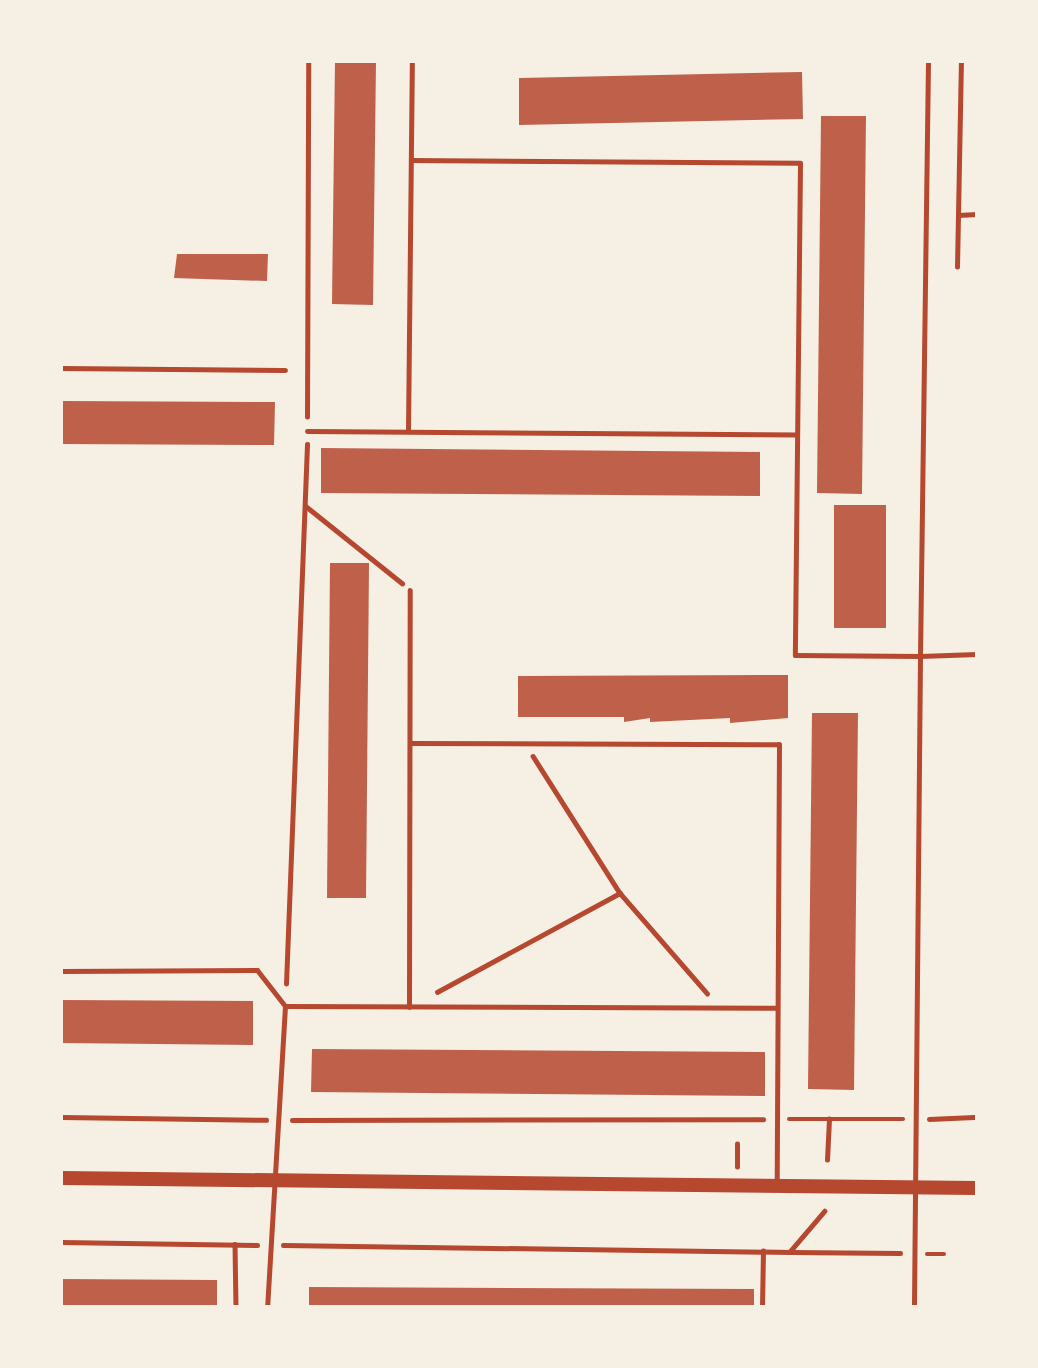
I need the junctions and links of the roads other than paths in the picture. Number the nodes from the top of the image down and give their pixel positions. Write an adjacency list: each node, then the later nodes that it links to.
1 (412, 61): 3 (lane)
2 (928, 61): 11 (lane)
3 (411, 160): 7 (lane); 8 (lane)
4 (61, 368): 5 (lane)
5 (285, 370)
6 (307, 431): 7 (lane)
7 (408, 431): 8 (lane)
8 (797, 434): 11 (lane)
9 (410, 590): 12 (lane)
10 (977, 654): 11 (lane)
11 (920, 656): 21 (lane)
12 (410, 743): 15 (lane); 16 (lane)
13 (61, 971): 14 (lane)
14 (285, 1006): 15 (lane); 18 (lane)
15 (409, 1007): 16 (lane)
16 (777, 1008): 20 (lane)
17 (61, 1178): 18 (main road)
18 (272, 1180): 20 (main road); 22 (lane)
19 (977, 1188): 21 (main road)
20 (777, 1189): 21 (main road)
21 (913, 1189): 23 (lane)
22 (267, 1307)
23 (914, 1307)

